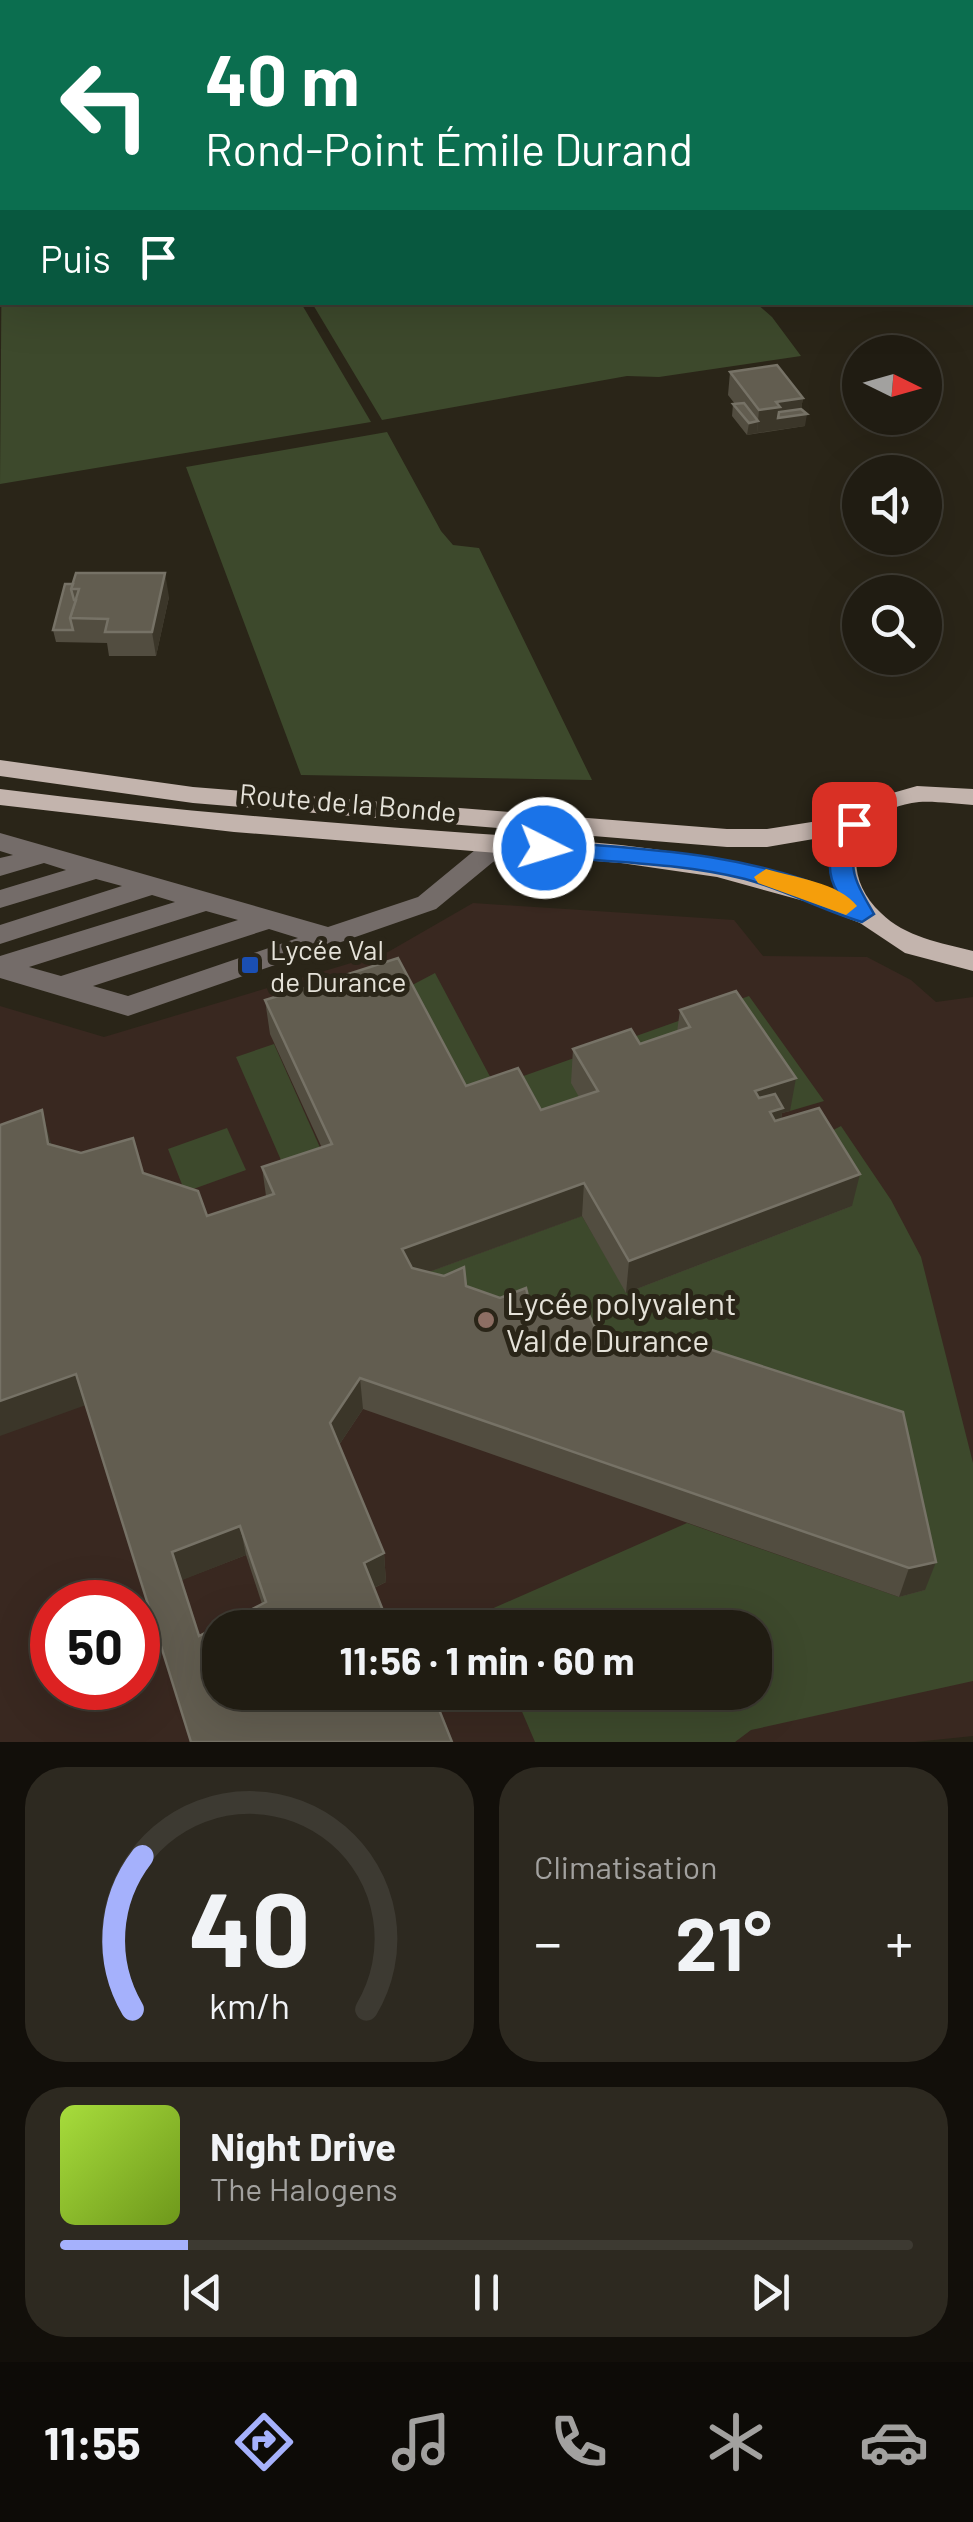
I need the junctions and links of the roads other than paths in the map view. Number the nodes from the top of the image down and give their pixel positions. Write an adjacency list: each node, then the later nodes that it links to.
1 (0, 768): 4 (main road, Route de la Bonde)
2 (0, 797): 6 (main road, Route de la Bonde)
3 (973, 797): 4 (main road)
4 (854, 824): 13 (main road)
5 (0, 842): 7 (street)
6 (508, 846): 13 (main road, Route de la Bonde); 16 (street)
7 (44, 854): 8 (street); 9 (street)
8 (0, 868)
9 (98, 870): 10 (street); 11 (street)
10 (153, 886): 12 (street); 15 (street)
11 (0, 899)
12 (206, 902): 14 (street); 18 (street)
13 (862, 914): 17 (main road, Route de la Bonde)
14 (268, 920): 16 (street); 19 (street)
15 (0, 935)
16 (328, 937): 19 (street)
17 (973, 961)
18 (0, 967): 19 (street)
19 (60, 986)

